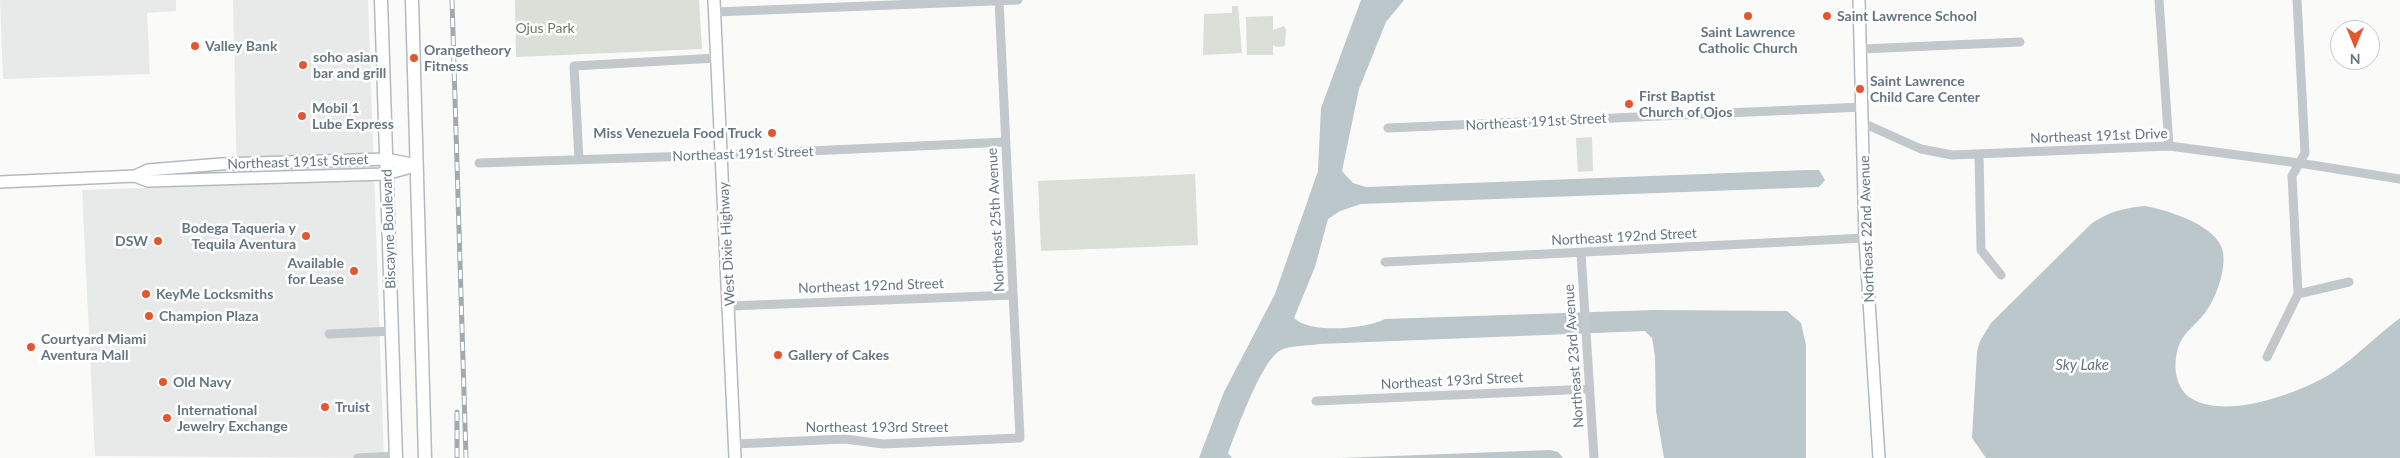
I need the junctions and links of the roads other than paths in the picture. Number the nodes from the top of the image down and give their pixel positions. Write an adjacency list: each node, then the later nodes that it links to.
1 (381, 0): 20 (main road, Biscayne Boulevard)
2 (412, 0): 24 (main road)
3 (714, 0): 9 (street, West Dixie Highway)
4 (999, 0): 5 (street); 9 (street); 16 (street, Northeast 25th Avenue)
5 (1018, 0)
6 (1860, 0): 11 (street, Northeast 22nd Avenue)
7 (2159, 0): 17 (street)
8 (2297, 0): 23 (street)
9 (715, 12): 12 (street, West Dixie Highway)
10 (2020, 42): 11 (street)
11 (1862, 49): 13 (street, Northeast 22nd Avenue)
12 (717, 58): 19 (street, West Dixie Highway); 21 (street)
13 (1863, 107): 14 (street, Northeast 22nd Avenue); 15 (street, Northeast 191st Street)
14 (1863, 123): 18 (street, Northeast 191st Drive); 29 (street, Northeast 22nd Avenue)
15 (1388, 128)
16 (1006, 142): 19 (street, Northeast 191st Street); 35 (street, Northeast 25th Avenue)
17 (2169, 146): 18 (street, Northeast 191st Drive); 23 (street, Northeast 191st Drive)
18 (1979, 154): 32 (street)
19 (722, 155): 21 (street, Northeast 191st Street); 36 (street, West Dixie Highway)
20 (386, 159): 24 (street, Northeast 191st Street); 25 (main road, Biscayne Boulevard); 26 (street, Northeast 191st Street)
21 (579, 160): 22 (street, Northeast 191st Street)
22 (479, 163)
23 (2299, 163): 27 (street, Northeast 191st Drive); 34 (street)
24 (417, 165): 25 (street, Northeast 191st Street); 46 (main road)
25 (386, 174): 26 (street, Northeast 191st Street); 37 (main road, Biscayne Boulevard)
26 (135, 176): 28 (street, Northeast 191st Street)
27 (2400, 179)
28 (0, 182)
29 (1865, 238): 30 (street, Northeast 192nd Street); 49 (street, Northeast 22nd Avenue)
30 (1581, 253): 31 (street, Northeast 192nd Street); 40 (street, Northeast 23rd Avenue)
31 (1385, 262)
32 (2001, 274)
33 (2349, 282): 34 (street)
34 (2298, 294): 39 (street)
35 (1013, 295): 36 (street, Northeast 192nd Street); 42 (street, Northeast 25th Avenue)
36 (730, 306): 43 (street, West Dixie Highway)
37 (392, 331): 38 (street); 44 (main road, Biscayne Boulevard)
38 (329, 334)
39 (2267, 357)
40 (1590, 389): 41 (street, Northeast 193rd Street); 48 (street, Northeast 23rd Avenue)
41 (1316, 401)
42 (1020, 438): 43 (street, Northeast 193rd Street)
43 (735, 444): 47 (street, West Dixie Highway)
44 (397, 457): 45 (street)
45 (358, 458)
46 (425, 458)
47 (735, 458)
48 (1594, 458)
49 (1879, 458)

